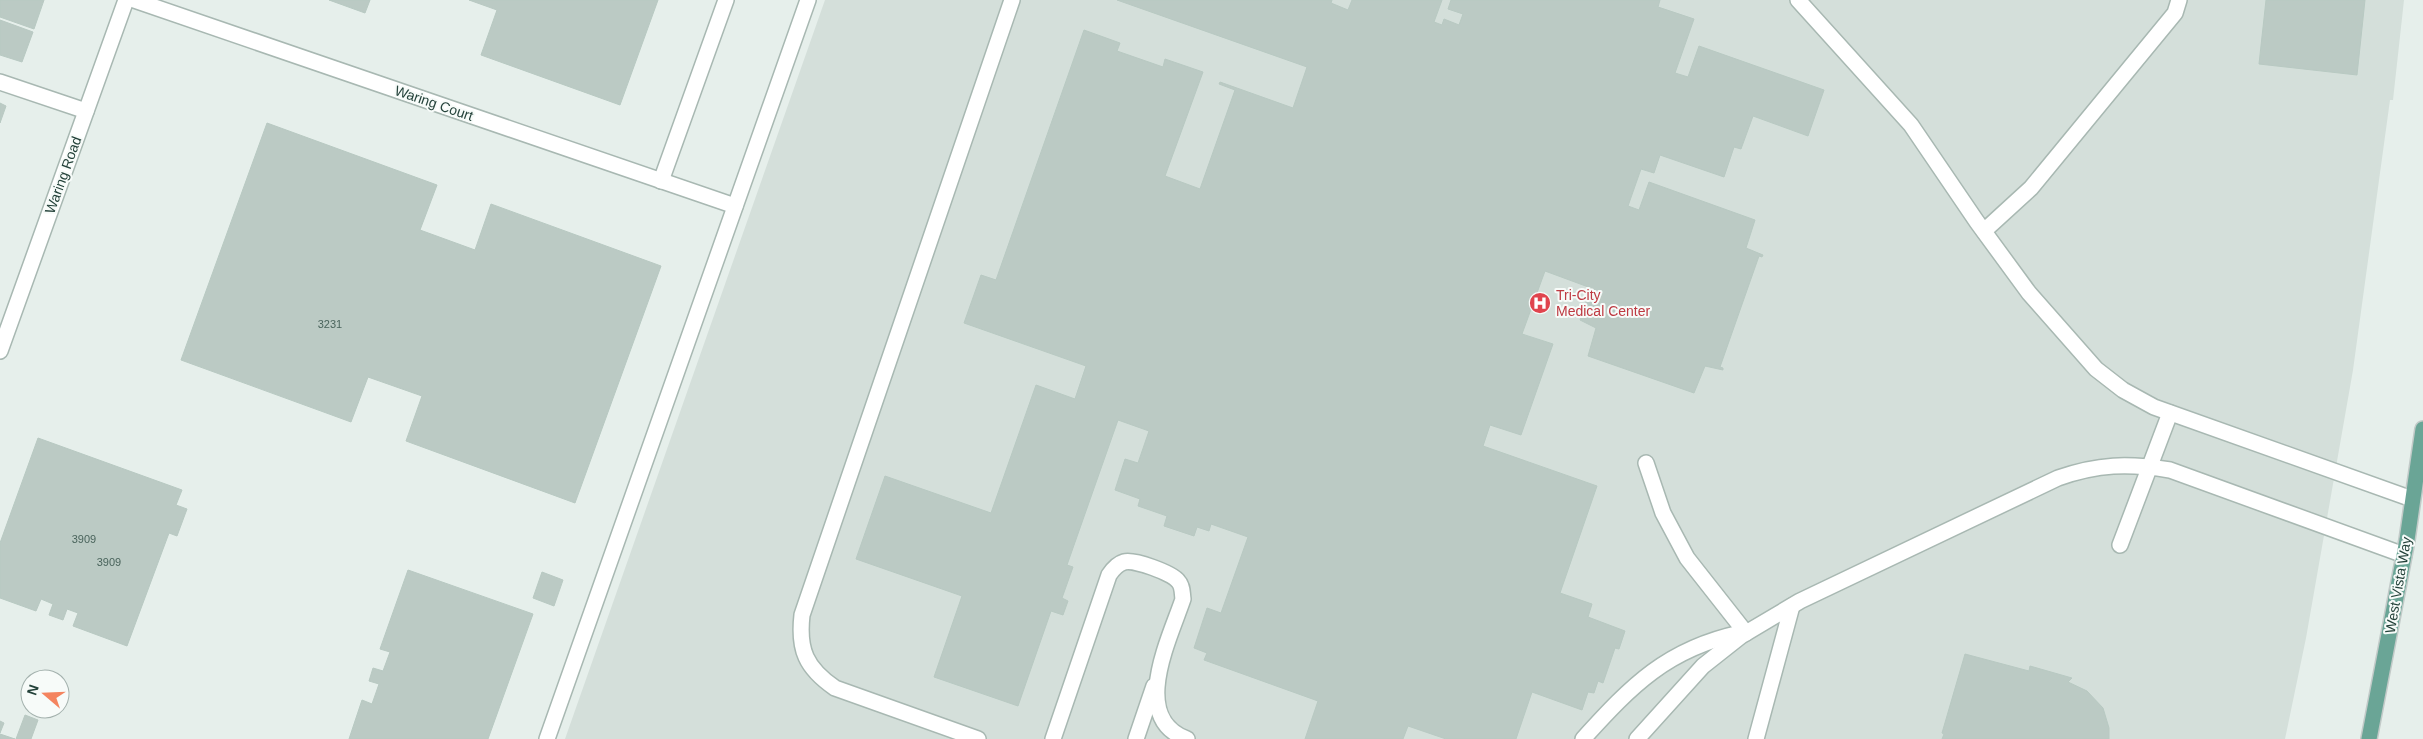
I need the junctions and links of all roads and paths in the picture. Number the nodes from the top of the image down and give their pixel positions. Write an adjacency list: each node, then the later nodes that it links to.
1 (126, 0): 9 (street, Waring Road)
2 (134, 0): 10 (street, Waring Court)
3 (726, 0): 10 (street)
4 (808, 0): 11 (street)
5 (1012, 0): 25 (street)
6 (1798, 0): 12 (street)
7 (2179, 0): 12 (street)
8 (0, 82): 9 (street)
9 (86, 111): 13 (street, Waring Road)
10 (661, 181): 11 (street, Waring Court)
11 (735, 206): 24 (street)
12 (1984, 231): 14 (street)
13 (0, 351)
14 (2170, 413): 17 (street); 18 (street)
15 (2423, 430): 18 (main road, West Vista Way)
16 (1646, 463): 22 (street)
17 (2150, 467): 19 (street); 20 (street); 21 (street)
18 (2412, 499): 20 (main road, West Vista Way)
19 (2120, 545)
20 (2404, 555): 32 (main road, West Vista Way)
21 (1792, 606): 22 (street); 31 (street)
22 (1746, 632): 29 (street); 30 (street)
23 (1158, 673): 26 (street); 27 (street); 28 (street)
24 (547, 739)
25 (978, 739)
26 (1053, 739)
27 (1136, 739)
28 (1187, 739)
29 (1583, 739)
30 (1637, 739)
31 (1756, 739)
32 (2369, 739)

